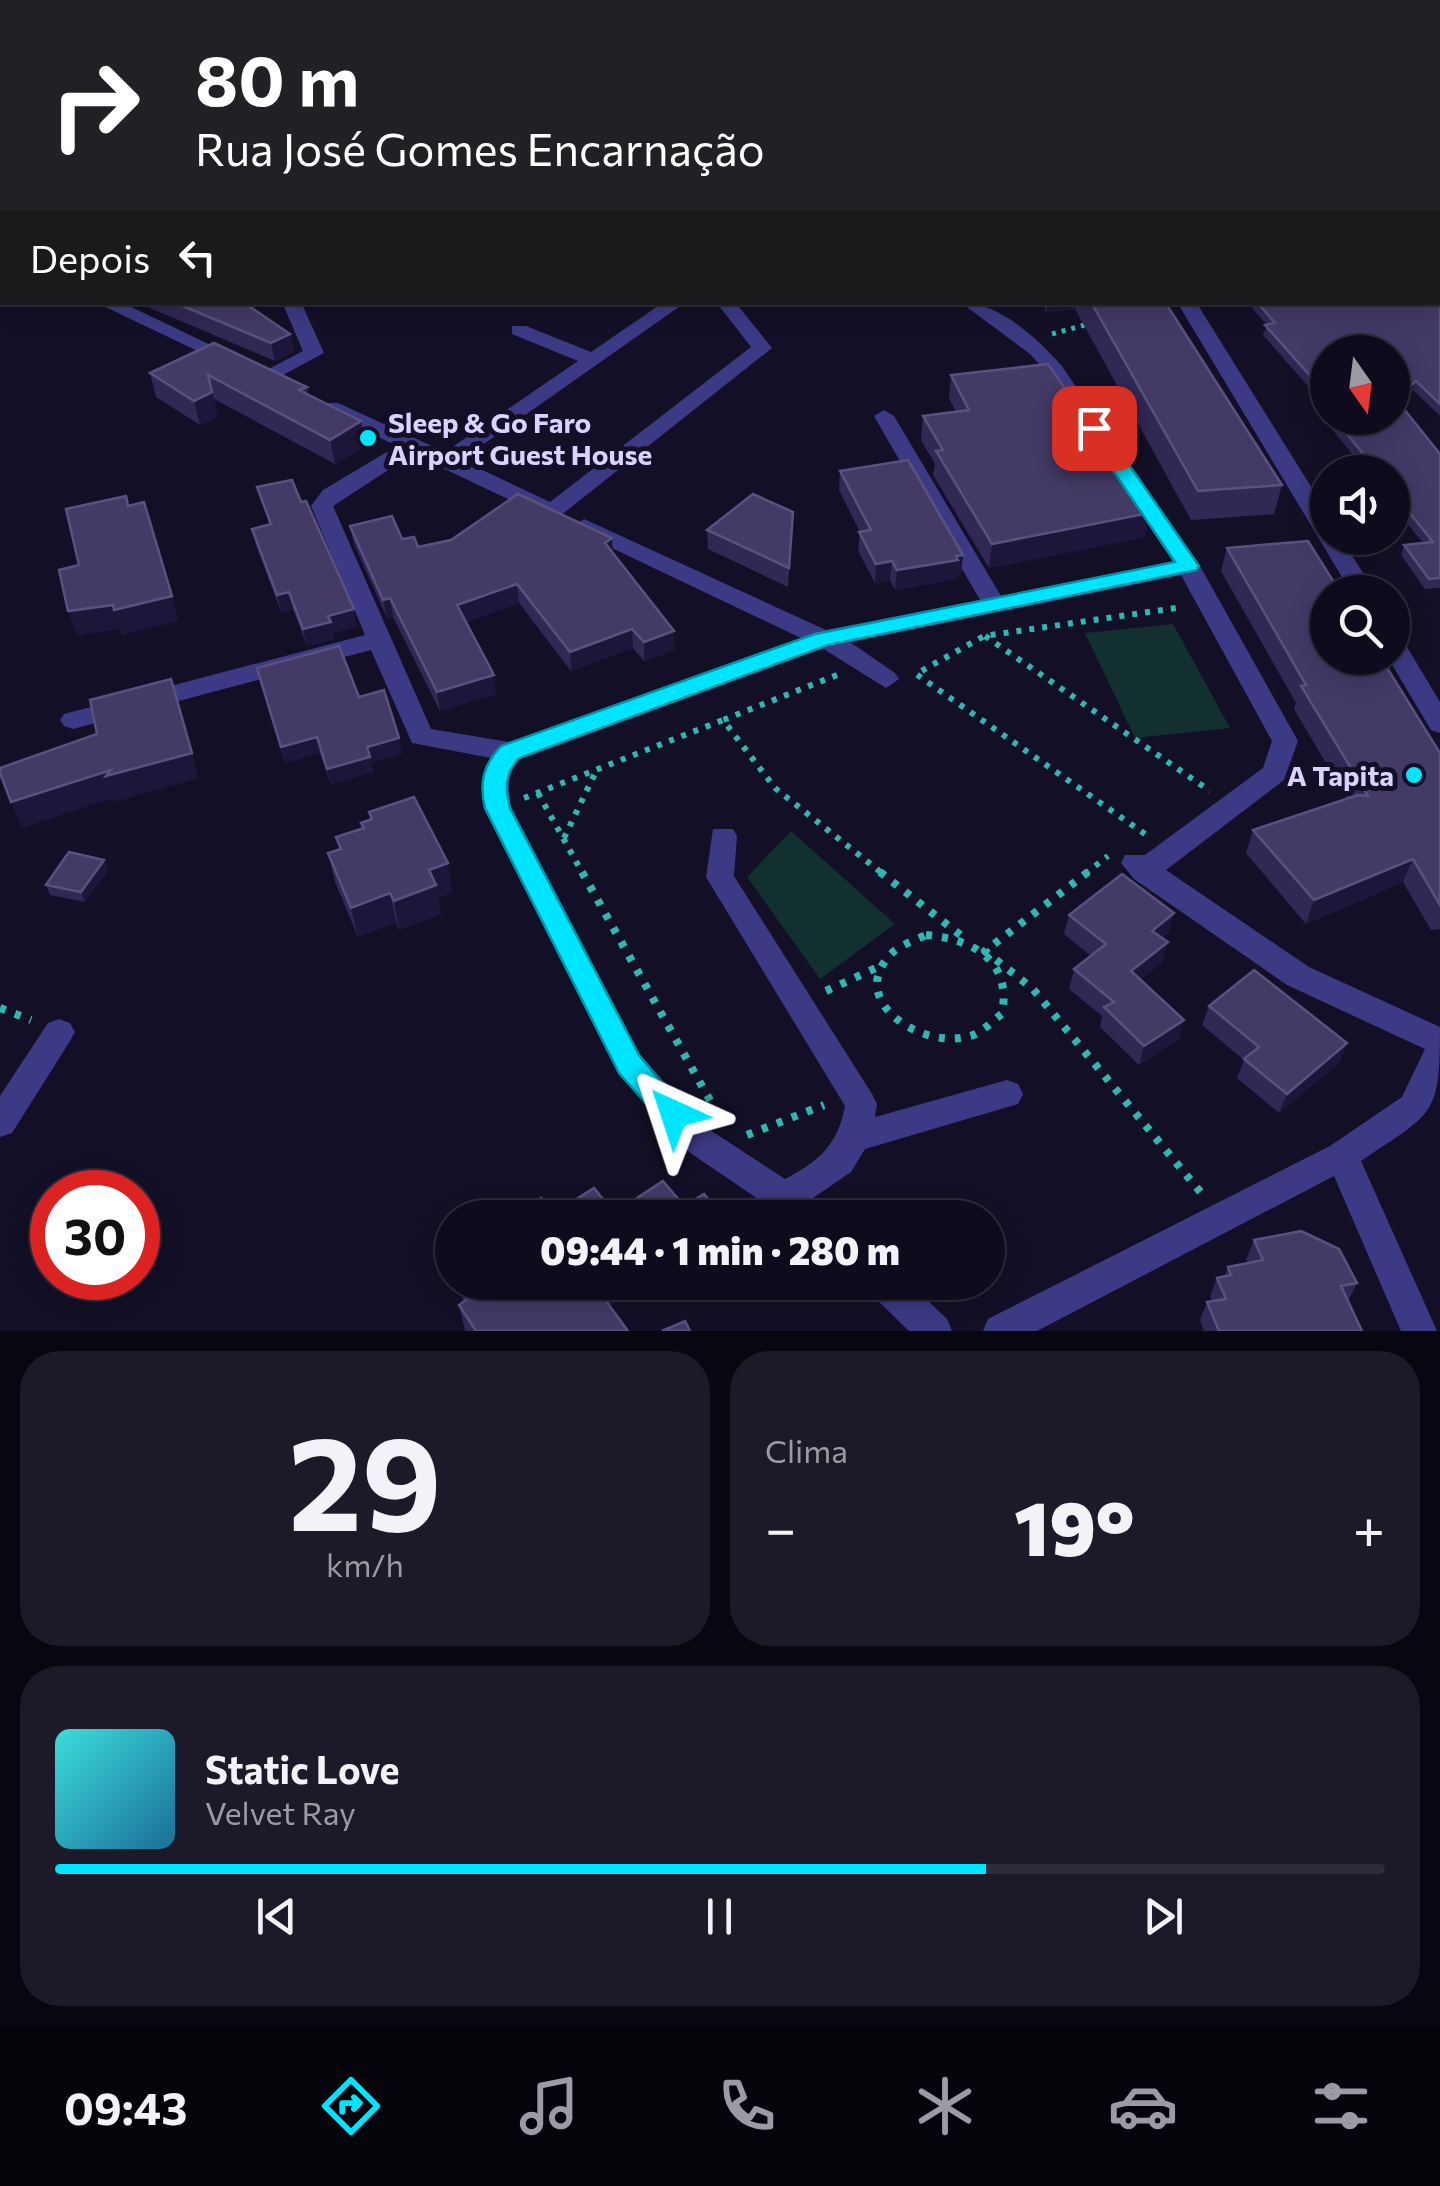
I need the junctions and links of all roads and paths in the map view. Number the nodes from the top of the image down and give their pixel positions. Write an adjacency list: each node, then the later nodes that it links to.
1 (110, 305): 11 (street)
2 (293, 305): 11 (street)
3 (673, 305): 10 (street)
4 (727, 305): 16 (street)
5 (973, 305): 9 (street)
6 (1188, 305): 15 (street)
7 (1091, 324): 9 (path)
8 (520, 330): 10 (street)
9 (1028, 344): 17 (street)
10 (594, 360): 14 (street)
11 (286, 386): 13 (street)
12 (884, 416): 19 (street)
13 (413, 446): 14 (street); 23 (street)
14 (446, 461): 16 (street)
15 (1310, 504)
16 (552, 511): 22 (street)
17 (1188, 566): 18 (street); 19 (street)
18 (1208, 604): 21 (path); 37 (street)
19 (995, 606): 20 (street)
20 (952, 614): 21 (path); 22 (street)
21 (984, 636): 34 (path); 37 (path)
22 (823, 639): 24 (street); 30 (street)
23 (379, 640): 27 (street); 30 (street)
24 (866, 664): 26 (street); 28 (path)
25 (1410, 673): 29 (street)
26 (886, 680)
27 (74, 720)
28 (724, 720): 31 (path); 39 (path)
29 (1440, 724)
30 (510, 752): 33 (street)
31 (598, 770): 32 (path); 36 (path)
32 (538, 793): 33 (path); 36 (path)
33 (498, 808): 53 (street)
34 (1202, 808)
35 (722, 836): 42 (street)
36 (564, 839): 48 (path)
37 (1170, 852): 38 (street)
38 (1132, 861): 40 (path); 44 (street)
39 (968, 941): 40 (path); 41 (path)
40 (985, 951): 41 (path); 55 (path)
41 (879, 966): 42 (path)
42 (799, 1004): 50 (street)
43 (58, 1032): 49 (street)
44 (1440, 1041)
45 (1440, 1051): 52 (street)
46 (1008, 1094): 50 (street)
47 (830, 1102): 51 (path)
48 (714, 1108)
49 (0, 1122)
50 (858, 1137): 53 (street)
51 (733, 1141)
52 (1342, 1156): 55 (street); 59 (street)
53 (787, 1195): 54 (street)
54 (793, 1200)
55 (1222, 1218): 58 (street)
56 (902, 1300): 57 (street)
57 (934, 1331)
58 (1001, 1331)
59 (1419, 1331)

